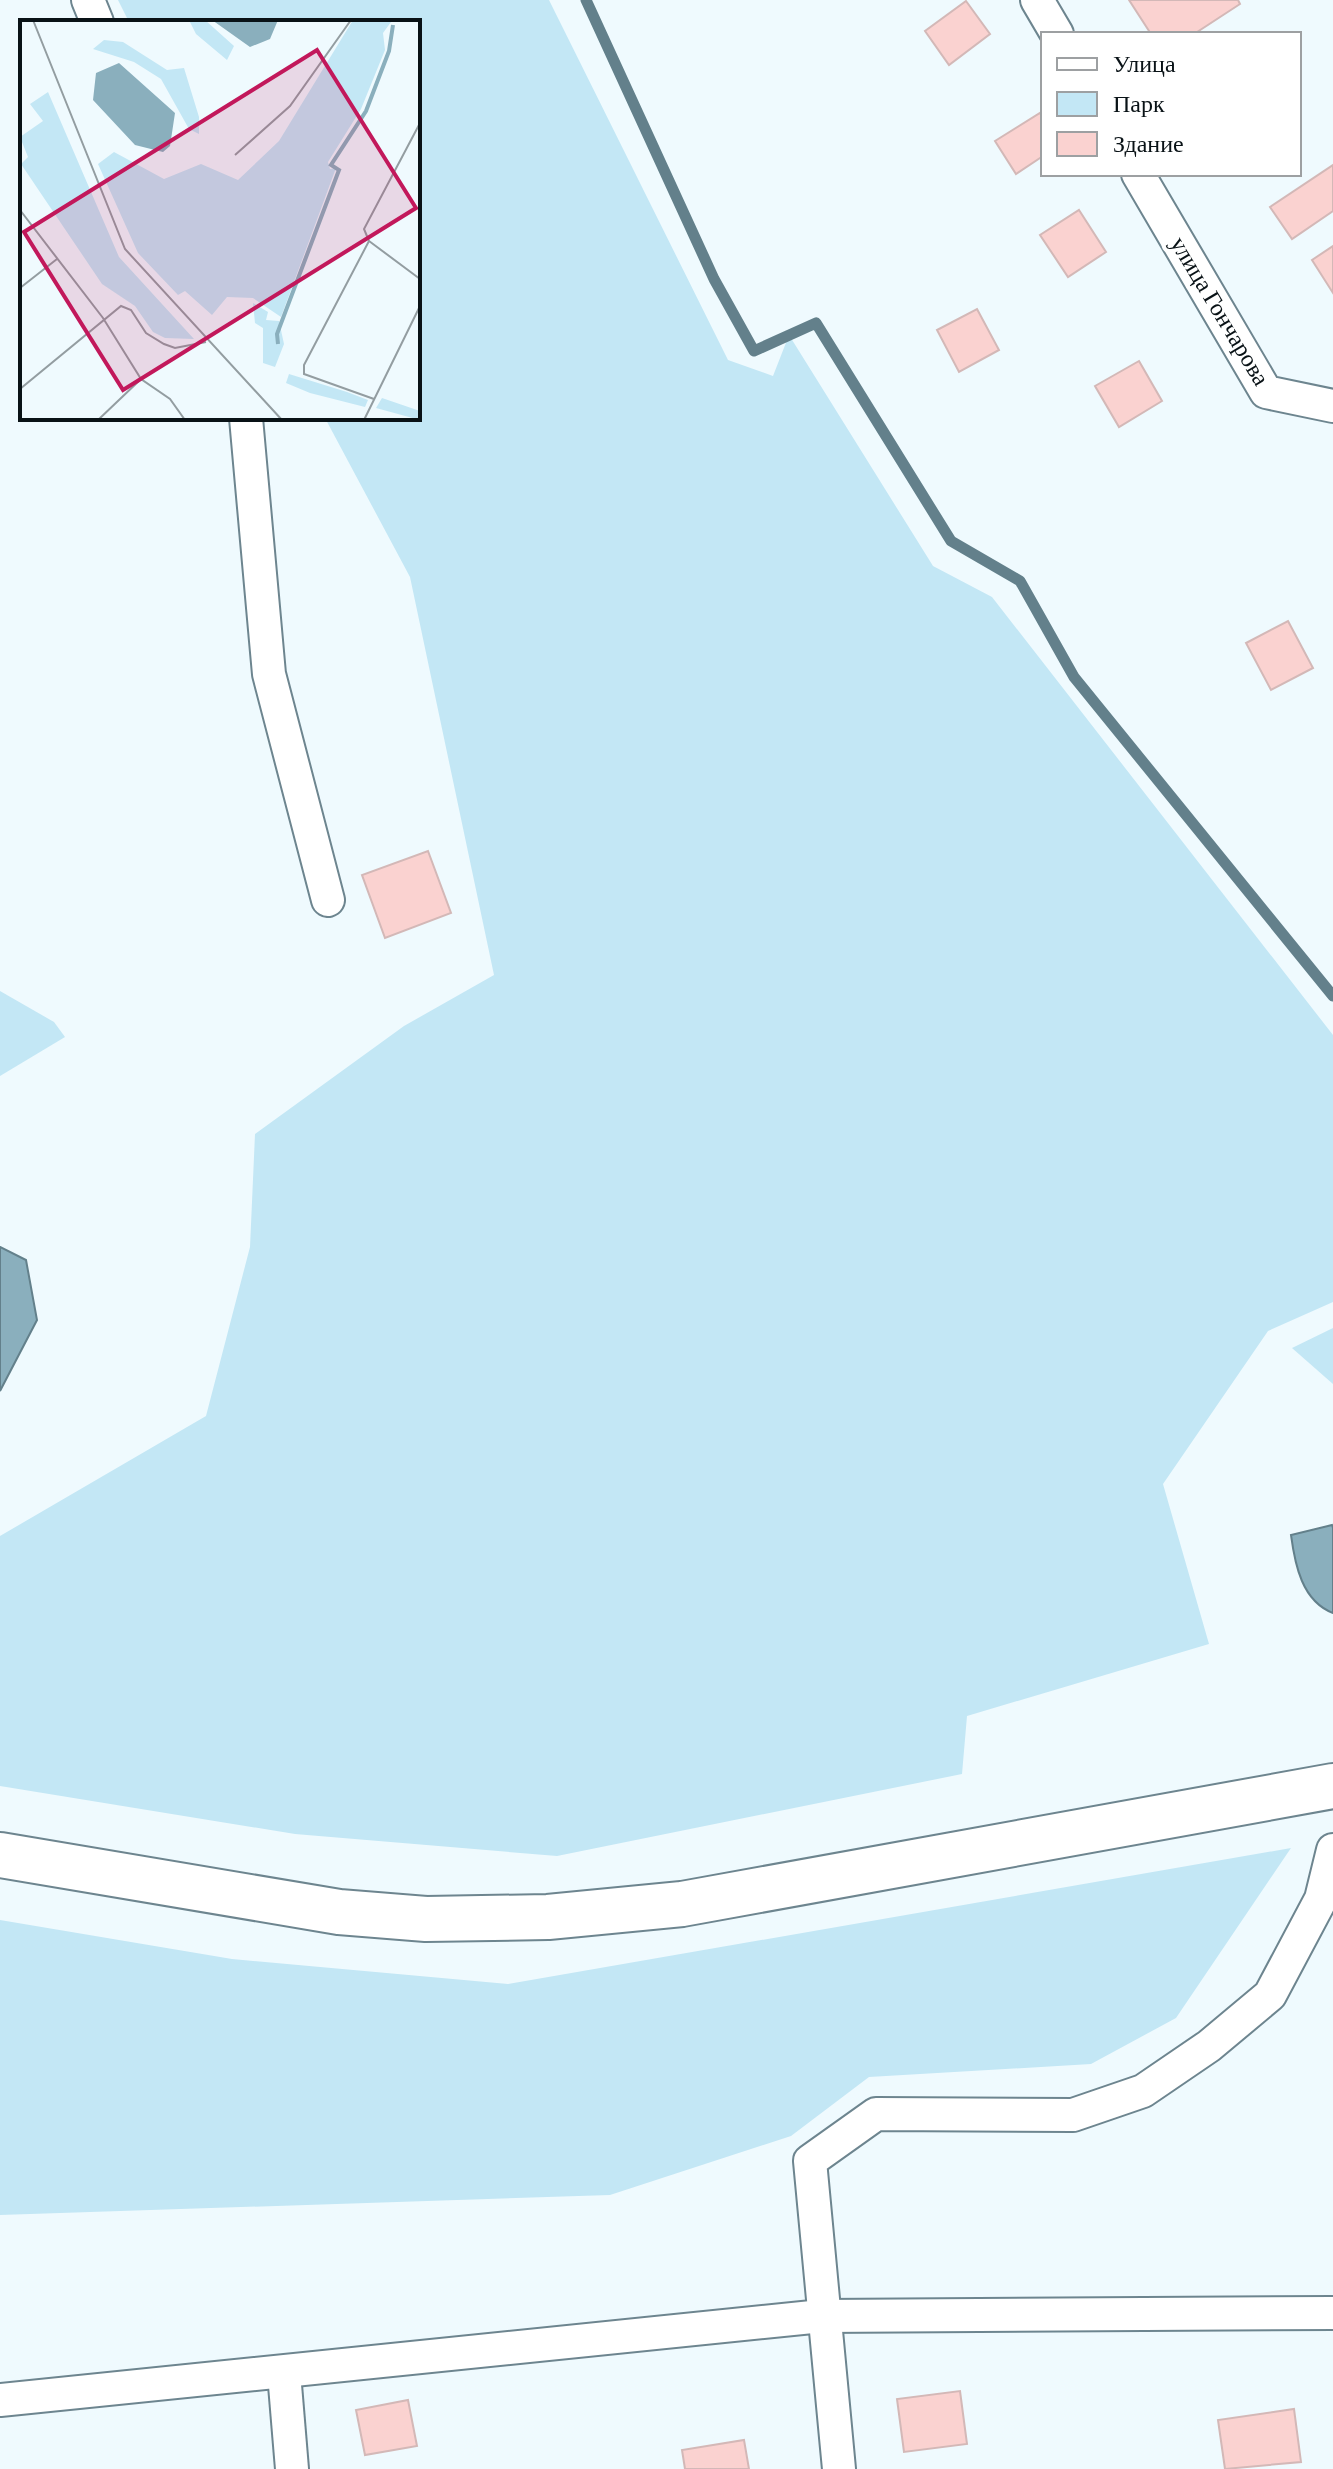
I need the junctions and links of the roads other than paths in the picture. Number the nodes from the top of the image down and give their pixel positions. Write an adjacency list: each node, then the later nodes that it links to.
1 (88, 0): 3 (street)
2 (1037, 0): 4 (street)
3 (96, 20)
4 (1056, 32)
5 (1139, 176): 6 (street, улица Гончарова)
6 (1333, 406)
7 (246, 420): 8 (street)
8 (328, 900)
9 (1333, 1786): 11 (main road)
10 (1333, 1850): 12 (street)
11 (0, 1855)
12 (822, 2316): 13 (street); 14 (street); 17 (street)
13 (1332, 2318)
14 (284, 2373): 15 (street); 16 (street)
15 (0, 2400)
16 (292, 2469)
17 (839, 2469)

